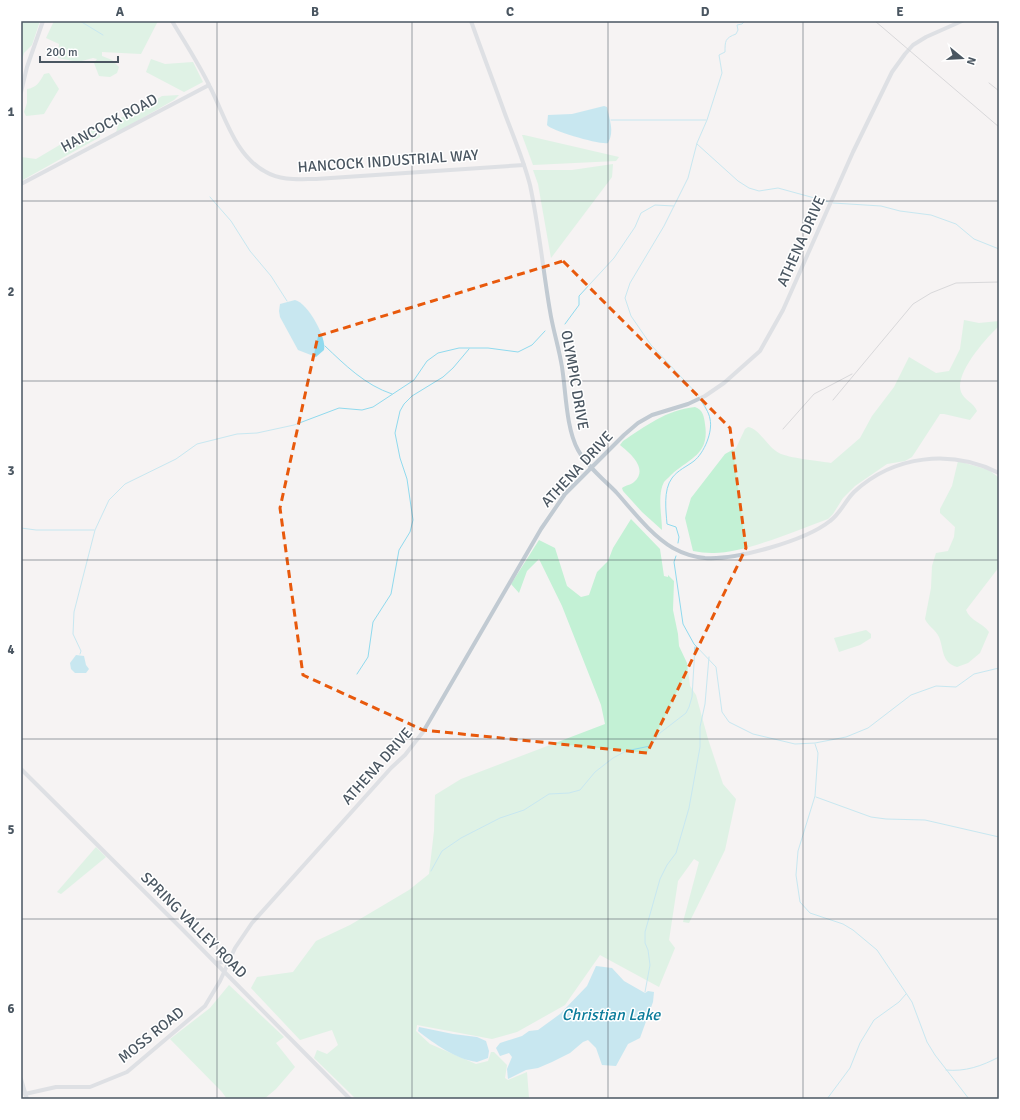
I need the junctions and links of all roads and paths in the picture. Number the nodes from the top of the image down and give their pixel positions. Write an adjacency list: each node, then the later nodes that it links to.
1 (43, 21): 6 (street)
2 (172, 21): 5 (street, HANCOCK INDUSTRIAL WAY)
3 (470, 21): 7 (street, OLYMPIC DRIVE)
4 (962, 21): 9 (street, ATHENA DRIVE)
5 (209, 84): 7 (street, HANCOCK INDUSTRIAL WAY); 8 (street, HANCOCK ROAD)
6 (21, 92)
7 (524, 165): 9 (street, OLYMPIC DRIVE)
8 (21, 184)
9 (591, 467): 10 (street, OLYMPIC DRIVE); 12 (street, ATHENA DRIVE)
10 (999, 473)
11 (21, 769): 13 (street, SPRING VALLEY ROAD)
12 (231, 958): 13 (street); 14 (street, ATHENA DRIVE)
13 (216, 963): 14 (street, SPRING VALLEY ROAD)
14 (224, 972): 15 (street, SPRING VALLEY ROAD); 16 (street, MOSS ROAD)
15 (233, 980): 16 (street); 19 (street, SPRING VALLEY ROAD)
16 (220, 981): 18 (street, MOSS ROAD)
17 (21, 1079): 18 (street)
18 (26, 1097)
19 (350, 1099)

